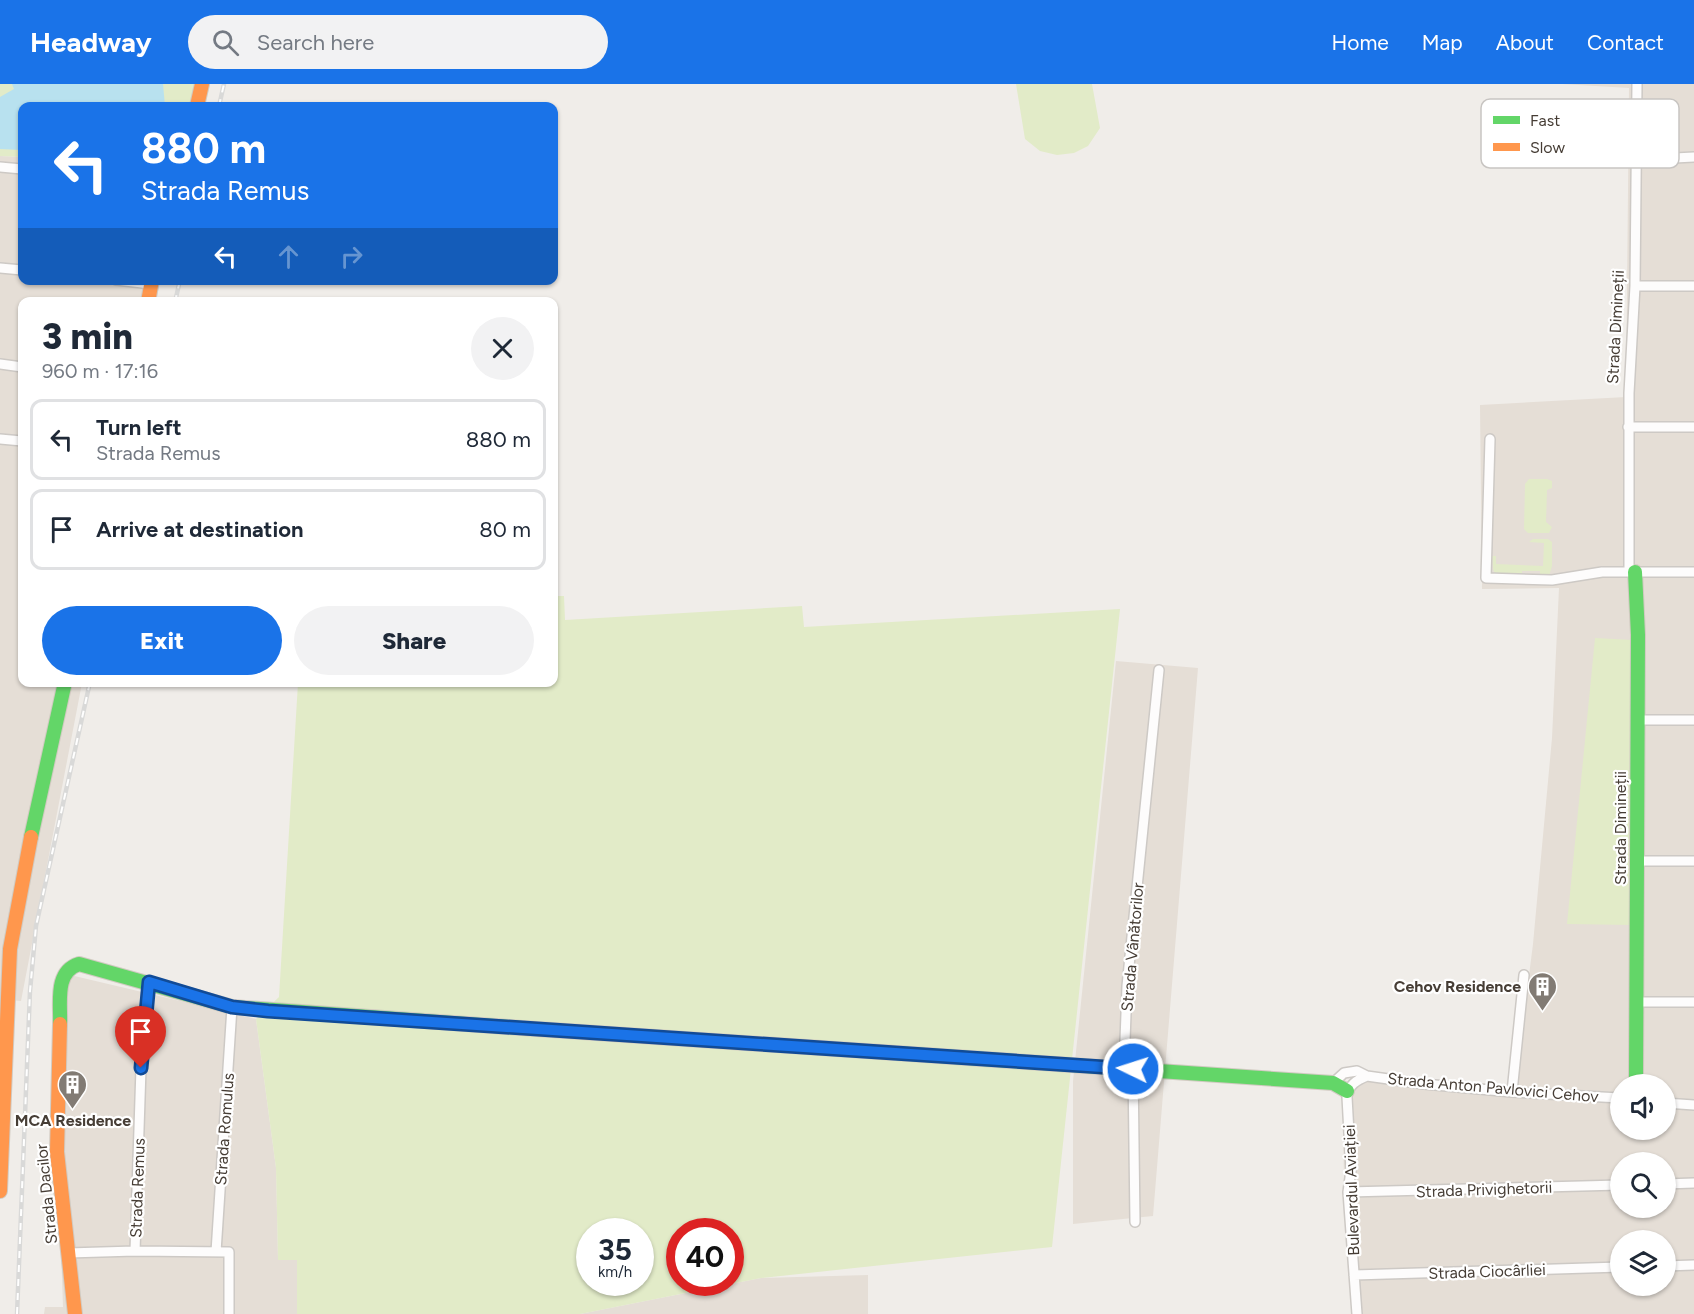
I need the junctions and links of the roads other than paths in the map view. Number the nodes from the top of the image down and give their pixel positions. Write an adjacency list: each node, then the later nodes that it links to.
1 (202, 84): 4 (street)
2 (1637, 84): 3 (street, Strada Dimineții)
3 (1637, 99)
4 (197, 102)
5 (1694, 157): 6 (street)
6 (1679, 158)
7 (0, 167): 9 (street)
8 (1636, 168): 12 (street, Strada Dimineții)
9 (18, 169)
10 (0, 268): 11 (street)
11 (18, 270)
12 (1635, 286): 13 (street); 16 (street, Strada Dimineții)
13 (1694, 286)
14 (0, 364): 15 (street)
15 (18, 366)
16 (1628, 427): 17 (street); 21 (street, Strada Dimineții)
17 (1694, 427)
18 (0, 439): 20 (street)
19 (1490, 439): 21 (street)
20 (18, 441)
21 (1632, 572): 22 (street); 25 (street, Strada Dimineții)
22 (1694, 572)
23 (1159, 670): 35 (street, Strada Vânătorilor)
24 (64, 687): 31 (street)
25 (1637, 720): 26 (street); 27 (street, Strada Dimineții)
26 (1694, 720)
27 (1636, 861): 28 (street); 32 (street, Strada Dimineții)
28 (1694, 861)
29 (1524, 975): 40 (street)
30 (149, 982): 34 (street); 50 (street, Strada Remus); 52 (street, Strada Dacilor)
31 (4, 984): 47 (street)
32 (1637, 1002): 33 (street); 36 (street, Strada Dimineții)
33 (1694, 1002)
34 (232, 1007): 35 (street); 51 (street, Strada Romulus)
35 (1133, 1069): 38 (street); 49 (street, Strada Vânătorilor)
36 (1636, 1074)
37 (1366, 1076): 38 (street, Strada Anton Pavlovici Cehov); 39 (street); 40 (street, Strada Anton Pavlovici Cehov)
38 (1333, 1083): 39 (street)
39 (1347, 1091): 48 (street, Bulevardul Aviației)
40 (1512, 1092): 41 (street, Strada Anton Pavlovici Cehov)
41 (1610, 1097)
42 (1676, 1104): 43 (street)
43 (1694, 1105)
44 (1694, 1183): 45 (street)
45 (1676, 1184)
46 (1610, 1185): 48 (street, Strada Privighetorii)
47 (0, 1191)
48 (1348, 1192): 56 (street, Bulevardul Aviației)
49 (1135, 1222)
50 (135, 1251): 51 (street); 52 (street)
51 (216, 1252): 58 (street)
52 (68, 1253): 57 (street, Strada Dacilor)
53 (1694, 1265): 54 (street)
54 (1676, 1266)
55 (1610, 1267): 56 (street, Strada Ciocârliei)
56 (1354, 1275): 59 (street, Bulevardul Aviației)
57 (75, 1314)
58 (229, 1314)
59 (1357, 1314)

